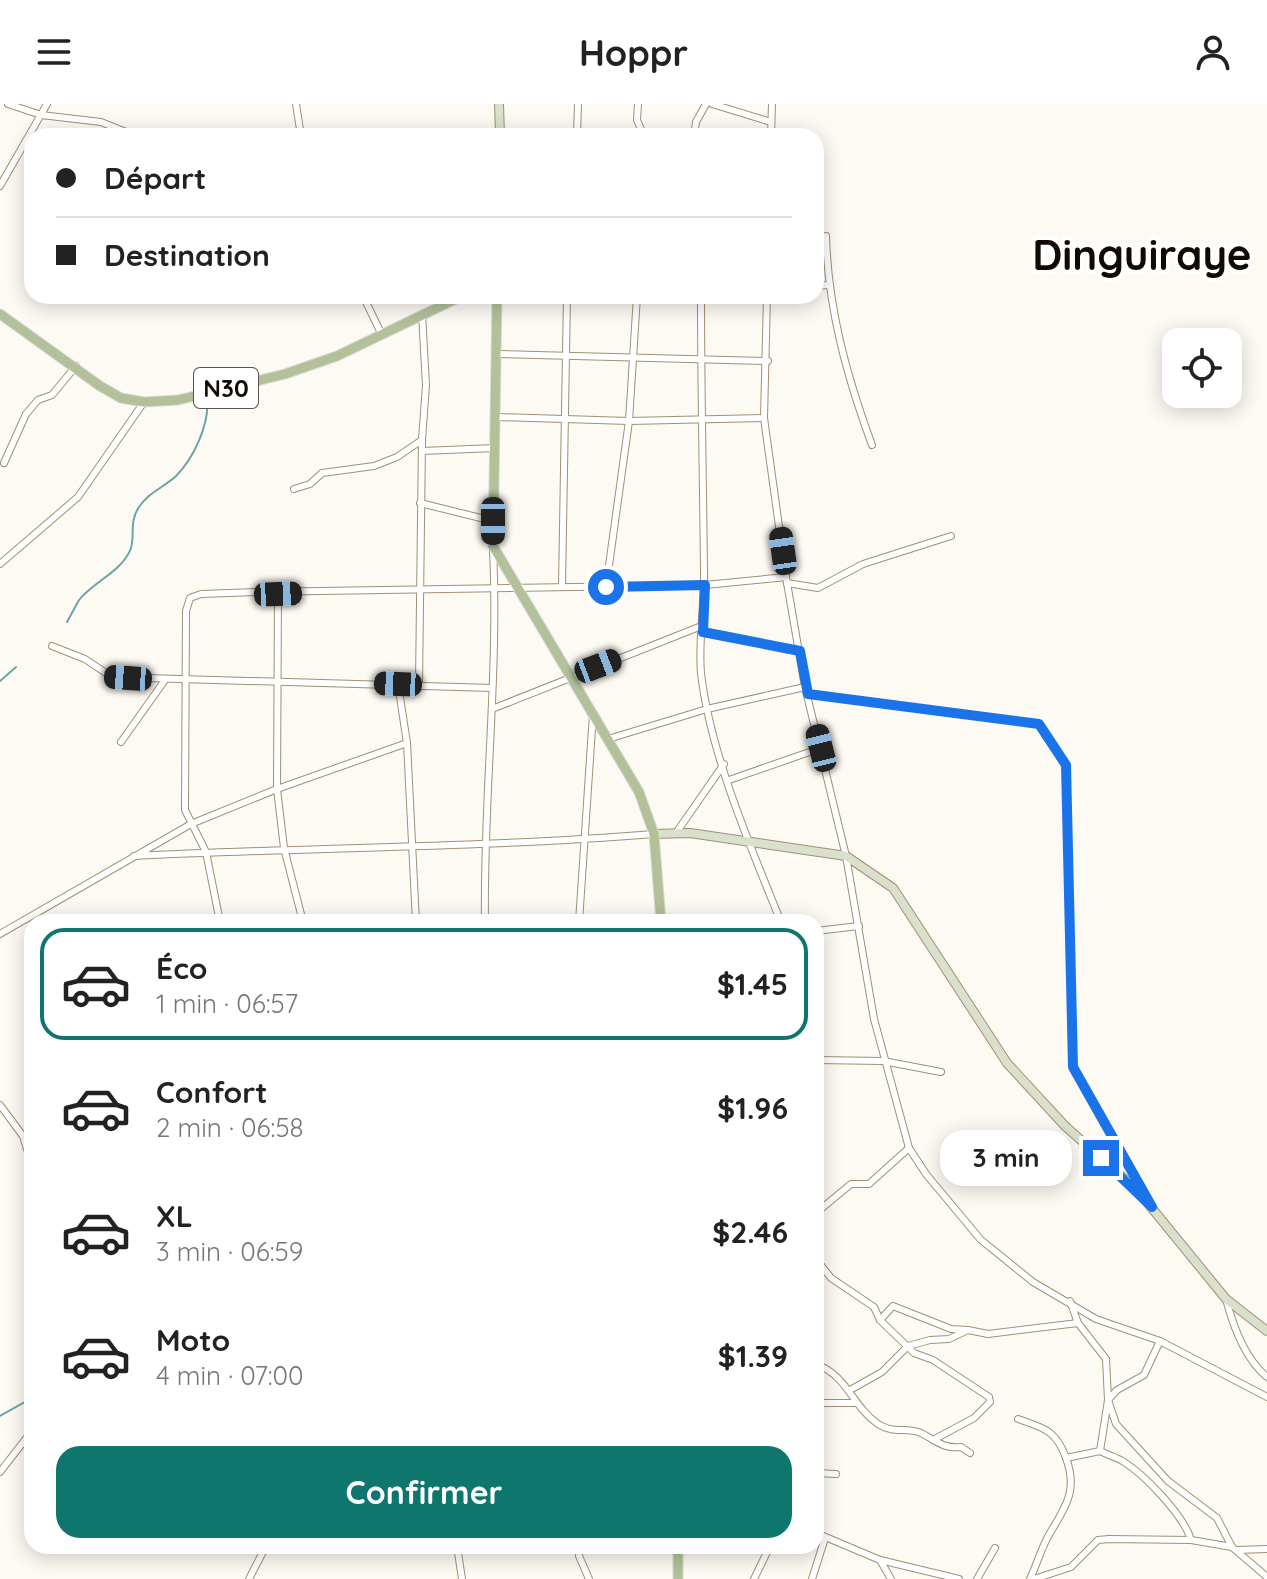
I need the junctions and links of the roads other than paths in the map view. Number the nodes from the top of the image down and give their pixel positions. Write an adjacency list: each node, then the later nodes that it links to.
1 (8, 104): 10 (street)
2 (47, 104): 10 (street)
3 (296, 104): 14 (street)
4 (499, 104): 15 (street)
5 (578, 104): 16 (street)
6 (638, 104): 17 (street)
7 (706, 104): 18 (street)
8 (712, 104): 11 (street)
9 (772, 104): 11 (street)
10 (41, 115): 12 (street); 13 (street)
11 (771, 122): 19 (street)
12 (33, 128)
13 (116, 128)
14 (300, 128)
15 (500, 128)
16 (577, 128)
17 (640, 128)
18 (696, 128)
19 (771, 128)
20 (24, 144): 21 (street)
21 (0, 186)
22 (826, 236): 24 (street)
23 (824, 285): 24 (street)
24 (829, 285): 48 (street)
25 (367, 304): 34 (street)
26 (444, 304): 32 (main road, N30)
27 (497, 304): 35 (main road)
28 (567, 304): 36 (street)
29 (637, 304): 38 (street)
30 (701, 304): 37 (street)
31 (767, 304): 39 (street)
32 (422, 314): 34 (main road, N30); 47 (street)
33 (1, 317): 40 (main road, N30)
34 (382, 335): 41 (main road, N30)
35 (497, 354): 36 (street); 43 (main road)
36 (564, 355): 38 (street); 42 (street)
37 (701, 358): 38 (street); 39 (street); 44 (street)
38 (634, 360): 46 (street)
39 (768, 361): 45 (street)
40 (76, 366): 41 (main road, N30); 51 (street)
41 (144, 402): 57 (street)
42 (565, 416): 43 (street); 46 (street); 61 (street)
43 (496, 417): 49 (main road)
44 (701, 417): 45 (street); 46 (street); 59 (street)
45 (764, 418): 58 (street)
46 (629, 421): 62 (street)
47 (422, 440): 50 (street); 52 (street)
48 (872, 445)
49 (495, 448): 50 (street); 54 (main road)
50 (422, 451): 53 (street)
51 (4, 463)
52 (294, 489)
53 (420, 503): 54 (street); 64 (street)
54 (493, 521): 56 (main road)
55 (951, 536): 58 (street)
56 (493, 546): 60 (street); 63 (main road)
57 (0, 564)
58 (787, 580): 59 (street); 68 (street)
59 (705, 585): 62 (street); 66 (street)
60 (495, 586): 63 (street); 64 (street); 75 (street)
61 (562, 586): 62 (street); 63 (street)
62 (606, 587)
63 (515, 588): 69 (main road)
64 (421, 589): 65 (street); 74 (street)
65 (278, 594): 71 (street); 72 (street)
66 (704, 629): 68 (street); 69 (street); 78 (street)
67 (52, 646): 70 (street)
68 (800, 651): 76 (street)
69 (571, 677): 77 (street); 79 (main road)
70 (165, 679): 71 (street); 81 (street)
71 (186, 679): 72 (street); 87 (street)
72 (277, 681): 73 (street); 86 (street)
73 (398, 684): 74 (street); 82 (street)
74 (419, 684): 75 (street)
75 (492, 688): 77 (street)
76 (806, 690): 78 (street); 83 (street); 117 (street)
77 (492, 709): 92 (street)
78 (707, 709): 80 (street); 84 (street)
79 (594, 713): 80 (main road); 90 (street)
80 (608, 739): 89 (main road)
81 (121, 742)
82 (407, 743): 86 (street); 94 (street)
83 (821, 748): 85 (street); 97 (street)
84 (724, 764): 85 (street); 88 (street)
85 (729, 780): 91 (street)
86 (277, 789): 87 (street); 93 (street)
87 (191, 824): 95 (street); 96 (street)
88 (675, 833): 89 (street); 91 (street)
89 (654, 834): 90 (street); 104 (main road)
90 (583, 840): 92 (street); 103 (street)
91 (749, 842): 97 (street); 105 (street)
92 (484, 843): 94 (street); 102 (street)
93 (284, 848): 94 (street); 95 (street); 100 (street)
94 (414, 849): 101 (street)
95 (206, 852): 96 (street); 99 (street)
96 (134, 856): 98 (street)
97 (846, 856): 107 (street); 117 (street)
98 (34, 914)
99 (218, 914)
100 (301, 914)
101 (416, 914)
102 (485, 914)
103 (579, 914)
104 (660, 914)
105 (778, 914)
106 (24, 920): 109 (street)
107 (859, 926): 108 (street); 111 (street)
108 (824, 930)
109 (0, 934)
110 (824, 1060): 111 (street)
111 (883, 1061): 112 (street); 115 (street)
112 (941, 1072)
113 (0, 1105): 114 (street)
114 (24, 1139)
115 (909, 1148): 116 (street); 120 (street)
116 (824, 1206)
117 (1152, 1207): 119 (street)
118 (824, 1269): 121 (street)
119 (1226, 1299): 124 (street); 128 (street)
120 (1070, 1301): 122 (street); 125 (street)
121 (880, 1320): 123 (street); 126 (street)
122 (1078, 1323): 123 (street); 131 (street)
123 (968, 1330): 126 (street)
124 (1267, 1331)
125 (1160, 1341): 130 (street); 131 (street)
126 (908, 1346): 129 (street); 135 (street)
127 (824, 1367): 129 (street)
128 (1267, 1377)
129 (850, 1390): 133 (street)
130 (1267, 1397)
131 (1108, 1400): 137 (street); 147 (street)
132 (824, 1403): 133 (street)
133 (855, 1403): 135 (street)
134 (1018, 1419): 139 (street)
135 (933, 1440): 138 (street)
136 (24, 1441): 140 (street)
137 (1100, 1451): 139 (street); 144 (street)
138 (970, 1453)
139 (1066, 1458): 166 (street)
140 (0, 1472)
141 (824, 1473): 142 (street)
142 (836, 1474)
143 (825, 1538): 145 (street); 155 (street)
144 (1191, 1540): 147 (street); 166 (street)
145 (824, 1541)
146 (995, 1548): 165 (street)
147 (1234, 1548): 148 (street); 156 (street)
148 (1267, 1549)
149 (262, 1554): 157 (street)
150 (458, 1554): 158 (street)
151 (579, 1554): 159 (street)
152 (678, 1554): 160 (main road)
153 (766, 1554): 161 (street)
154 (820, 1554): 162 (street)
155 (880, 1560): 163 (street); 164 (street)
156 (1267, 1577)
157 (249, 1579)
158 (462, 1579)
159 (589, 1579)
160 (678, 1579)
161 (754, 1579)
162 (812, 1579)
163 (891, 1579)
164 (959, 1579)
165 (977, 1579)
166 (1032, 1579)

